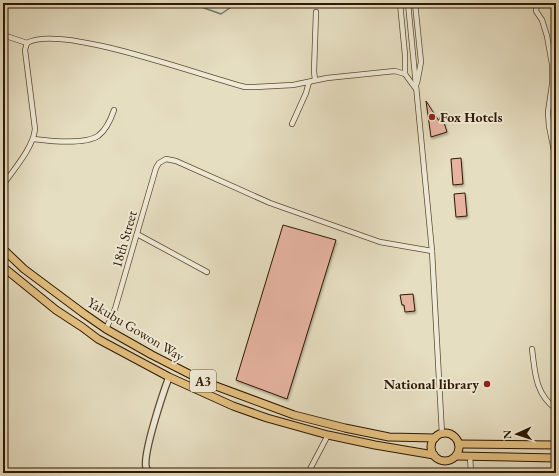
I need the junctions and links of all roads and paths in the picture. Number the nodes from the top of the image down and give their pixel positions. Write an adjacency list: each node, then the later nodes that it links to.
1 (400, 3): 8 (street)
2 (408, 3): 11 (street)
3 (415, 3): 11 (street)
4 (537, 3): 15 (street)
5 (316, 12): 9 (street)
6 (3, 35): 7 (street)
7 (27, 43): 10 (street); 14 (street)
8 (405, 74): 9 (street); 11 (street)
9 (315, 80): 10 (street)
10 (309, 82): 13 (street)
11 (416, 89): 19 (street)
12 (114, 110): 14 (street)
13 (292, 124)
14 (33, 139): 16 (street)
15 (556, 161)
16 (3, 185)
17 (137, 234): 19 (street, 18th Street); 21 (street); 22 (street, 18th Street)
18 (3, 250): 22 (highway, Yakubu Gowon Way / A3)
19 (432, 251): 26 (street)
20 (4, 271): 24 (highway, Yakubu Gowon Way / A3)
21 (207, 272)
22 (106, 329): 28 (highway, Yakubu Gowon Way / A3)
23 (532, 349): 25 (street)
24 (170, 377): 27 (highway, Yakubu Gowon Way / A3); 35 (street)
25 (556, 409)
26 (442, 434): 28 (highway); 29 (highway)
27 (328, 435): 31 (highway, Yakubu Gowon Way / A3); 36 (street)
28 (435, 438): 31 (highway)
29 (458, 444): 30 (highway); 32 (highway)
30 (556, 445)
31 (434, 455): 32 (highway)
32 (456, 456): 33 (highway)
33 (470, 456): 34 (highway); 37 (street)
34 (556, 458)
35 (149, 473)
36 (308, 473)
37 (471, 473)

